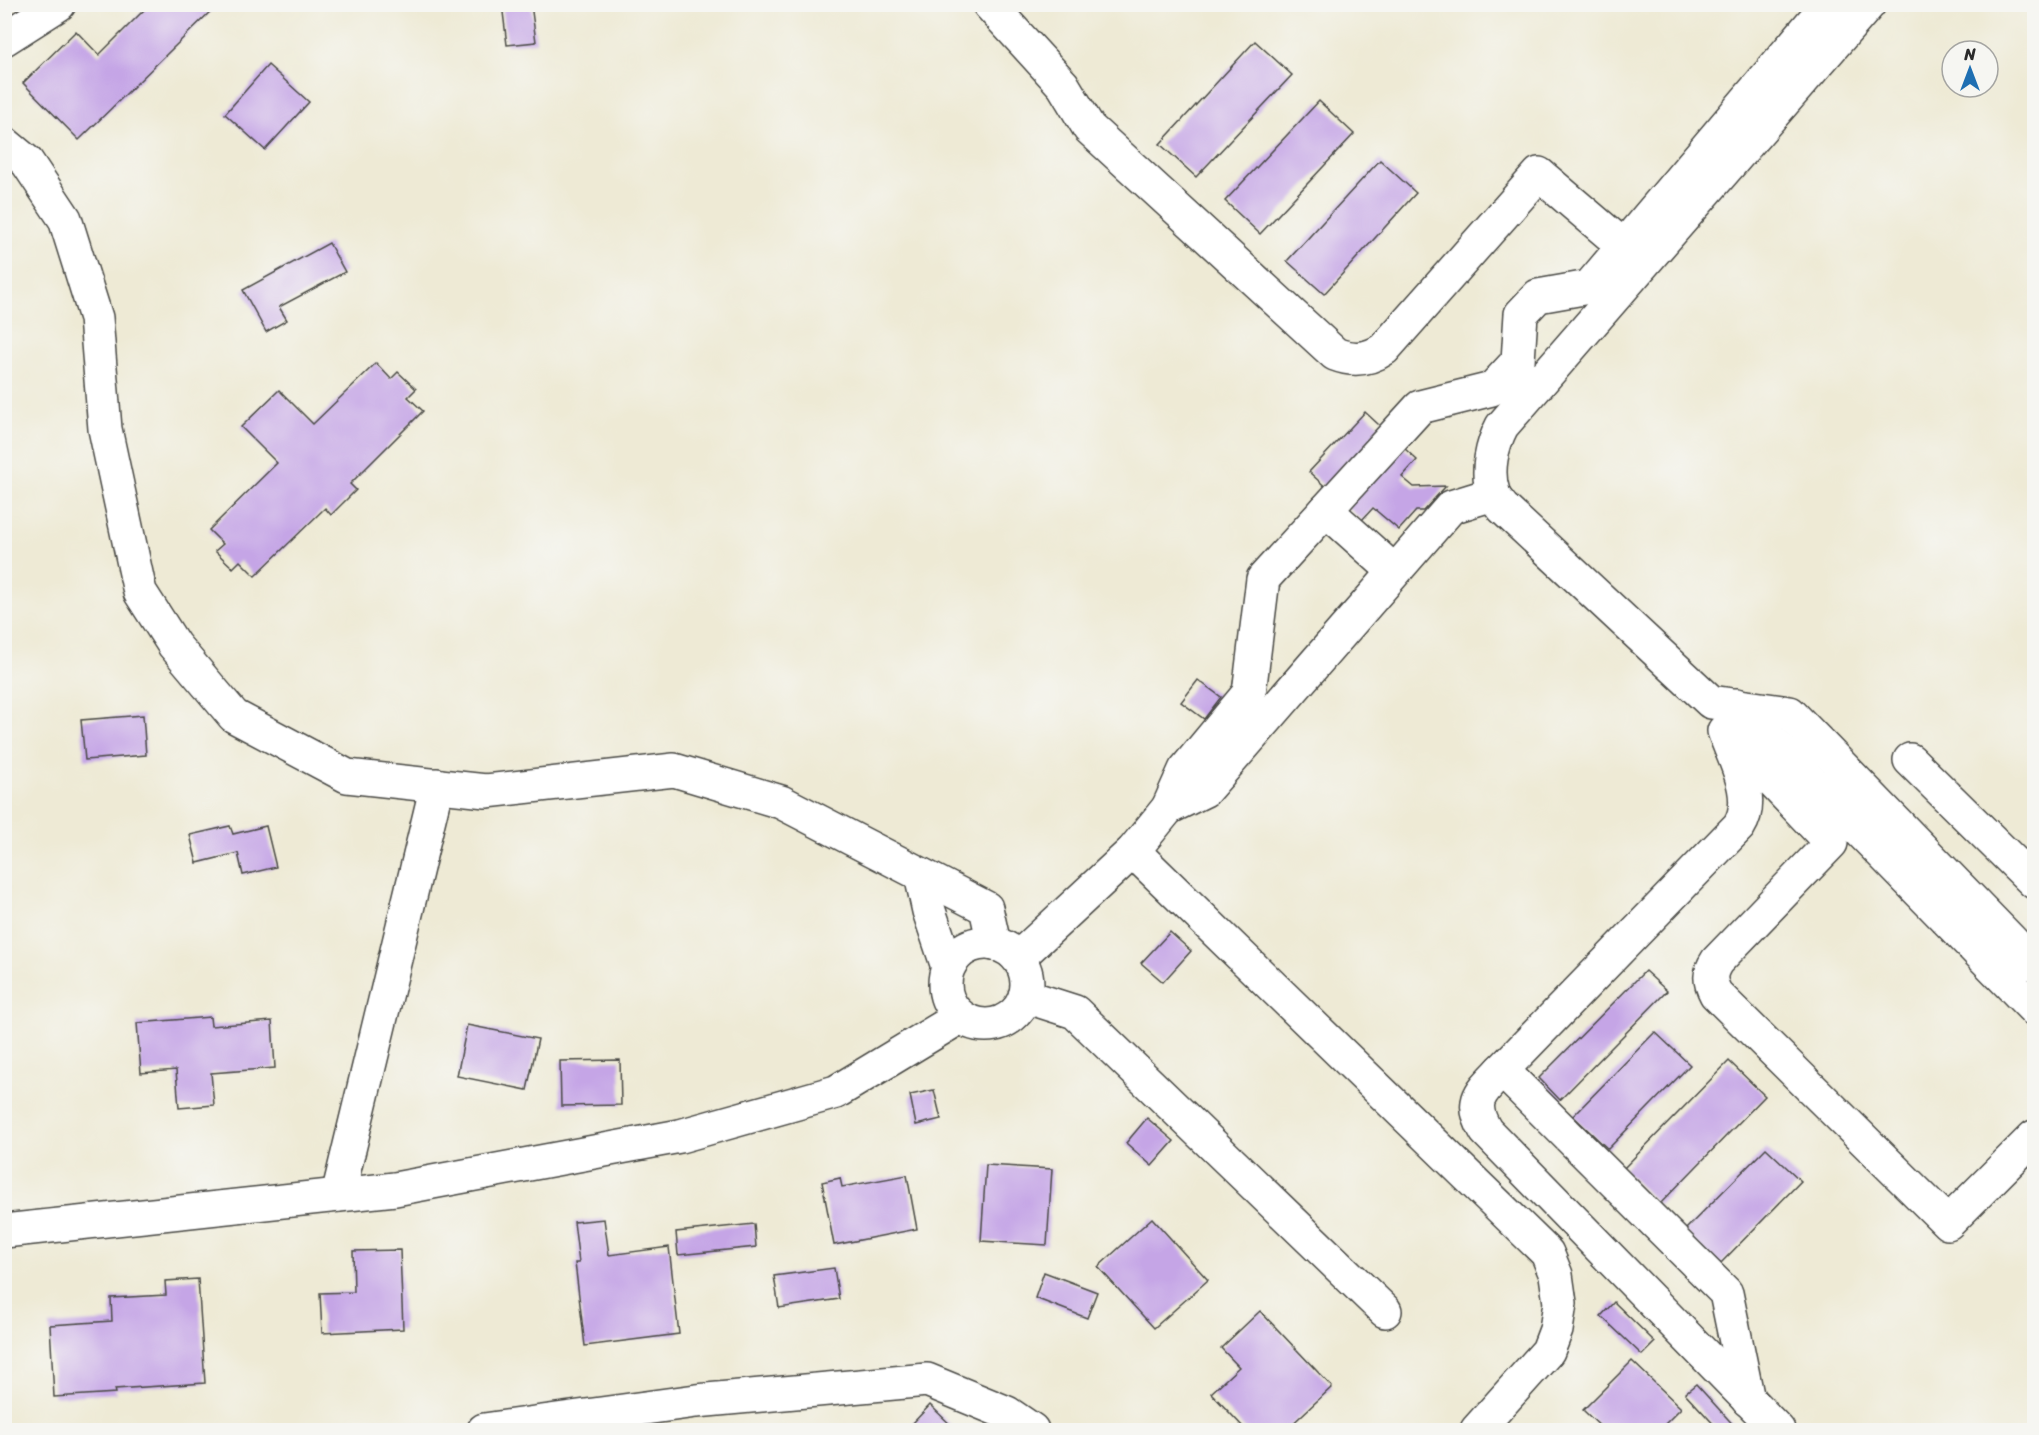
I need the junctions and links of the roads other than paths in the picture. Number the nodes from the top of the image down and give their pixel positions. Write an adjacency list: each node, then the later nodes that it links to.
1 (59, 4): 5 (lane)
2 (989, 4): 7 (lane)
3 (1828, 4): 7 (lane)
4 (1869, 4): 7 (lane)
5 (4, 39)
6 (4, 143): 13 (lane)
7 (1635, 256): 8 (lane); 9 (lane)
8 (1493, 494): 10 (lane); 11 (lane)
9 (1326, 510): 10 (lane); 14 (lane)
10 (1394, 571): 14 (lane)
11 (1724, 713): 18 (lane); 19 (lane); 26 (lane); 27 (lane)
12 (1910, 760): 17 (lane)
13 (436, 785): 16 (lane); 28 (lane)
14 (1168, 808): 15 (lane)
15 (1133, 851): 20 (lane); 32 (lane)
16 (921, 875): 20 (lane); 22 (lane)
17 (2034, 882)
18 (2001, 930): 19 (lane); 21 (lane)
19 (1959, 932): 24 (lane)
20 (1006, 951): 22 (lane); 23 (lane)
21 (2034, 964)
22 (948, 967): 25 (lane)
23 (1025, 996): 25 (lane); 30 (lane)
24 (2034, 1009)
25 (960, 1017): 28 (lane)
26 (1502, 1070): 31 (lane); 31 (lane)
27 (2034, 1137)
28 (338, 1195): 29 (lane)
29 (4, 1231)
30 (1385, 1311)
31 (1748, 1400): 35 (lane)
32 (1485, 1428)
33 (484, 1431): 34 (lane)
34 (1032, 1431)
35 (1778, 1431)

